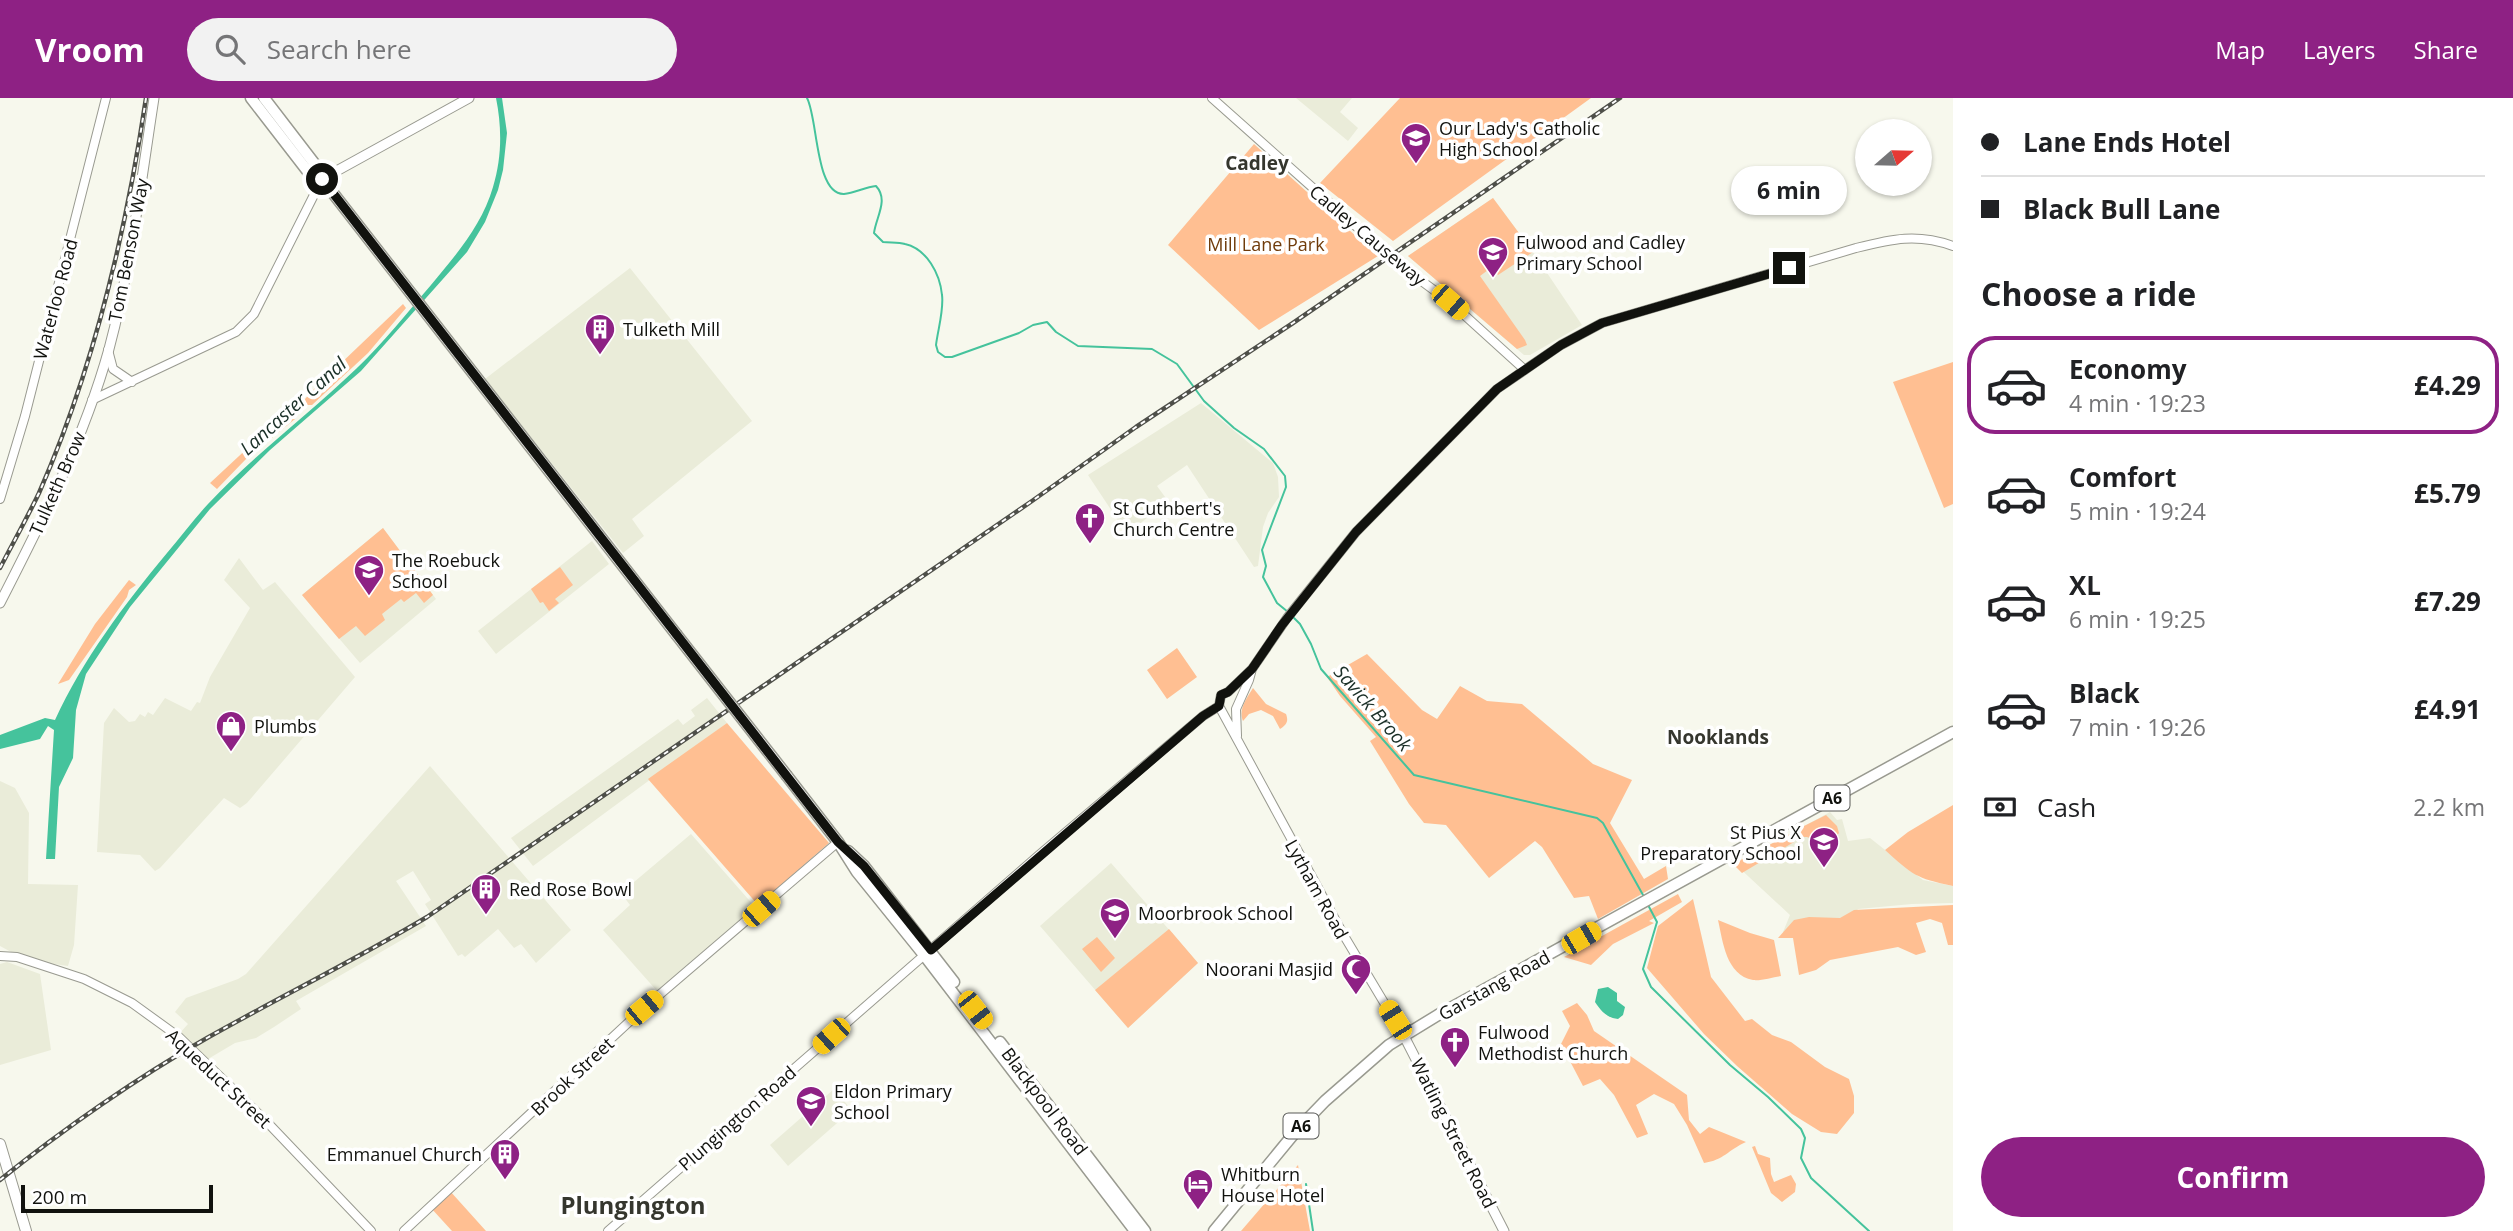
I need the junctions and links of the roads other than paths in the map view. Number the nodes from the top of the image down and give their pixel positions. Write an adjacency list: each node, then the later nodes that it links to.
1 (106, 98): 13 (street, Waterloo Road)
2 (154, 98): 9 (main road, Tom Benson Way)
3 (251, 98): 7 (highway, Blackpool Road)
4 (264, 98): 7 (highway, Blackpool Road)
5 (469, 98): 7 (main road)
6 (1212, 98): 10 (street, Cadley Causeway, bridge)
7 (322, 179): 11 (street); 21 (highway, Blackpool Road, bridge)
8 (1953, 246): 10 (street)
9 (108, 351): 11 (street); 12 (main road, Tom Benson Way)
10 (1525, 370): 15 (street)
11 (132, 382): 12 (street)
12 (92, 400): 14 (main road, Tulketh Brow)
13 (0, 499)
14 (0, 603)
15 (1252, 669): 16 (street); 17 (street)
16 (1228, 692): 17 (street); 18 (street)
17 (1238, 705): 18 (street); 20 (street, Lytham Road)
18 (1221, 708): 20 (street, Lytham Road); 22 (street, Plungington Road)
19 (1953, 732): 24 (highway, Garstang Road / A6)
20 (1237, 738): 24 (street, Lytham Road)
21 (838, 842): 22 (highway, Blackpool Road); 28 (street, Brook Street)
22 (928, 952): 29 (street, Plungington Road); 30 (highway, Blackpool Road); 31 (highway, Blackpool Road)
23 (0, 956): 27 (street, Aqueduct Street)
24 (1404, 1036): 32 (highway, Garstang Road / A6); 33 (main road, Watling Street Road)
25 (0, 1144): 26 (main road)
26 (26, 1231)
27 (371, 1231)
28 (404, 1231)
29 (608, 1231)
30 (1135, 1231)
31 (1145, 1231)
32 (1214, 1231)
33 (1504, 1231)

